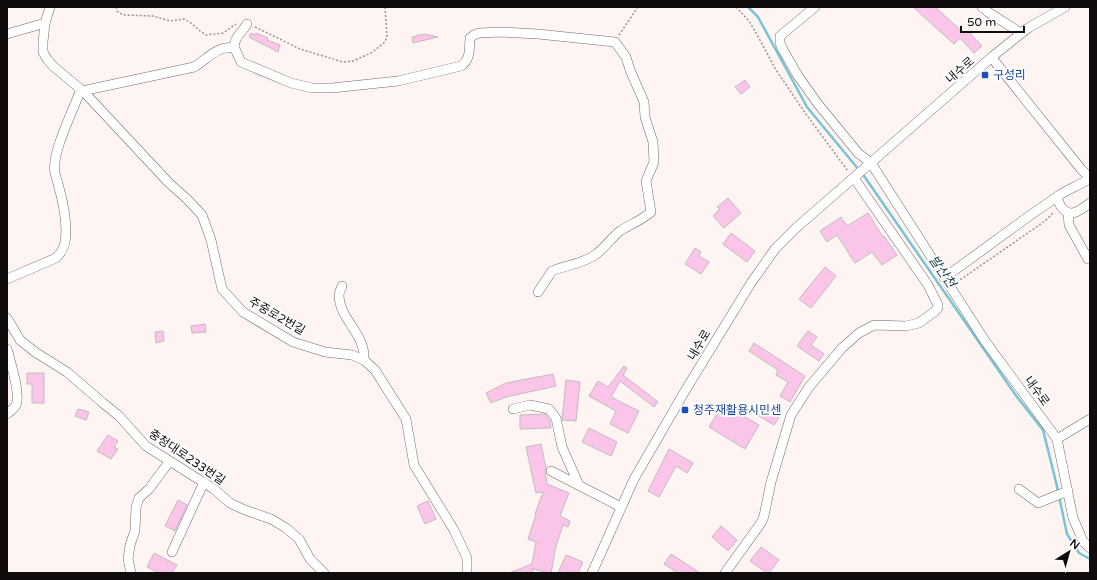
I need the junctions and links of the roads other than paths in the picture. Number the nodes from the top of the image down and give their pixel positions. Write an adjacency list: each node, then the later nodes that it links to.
1 (50, 7): 5 (street, 주중로2번길)
2 (815, 7): 12 (street)
3 (982, 7): 7 (street)
4 (1065, 7): 7 (street, 내수로)
5 (45, 23): 8 (street); 11 (street, 주중로2번길)
6 (248, 24): 9 (street)
7 (1021, 33): 10 (street, 내수로)
8 (7, 34)
9 (234, 48): 11 (street); 22 (street)
10 (992, 58): 12 (street, 내수로); 14 (street, 내수로)
11 (82, 91): 20 (street); 25 (street, 주중로2번길)
12 (870, 164): 13 (street, 내수로); 19 (street, 내수로)
13 (856, 177): 36 (street, 내수로); 43 (street)
14 (1090, 178): 15 (street)
15 (1059, 201): 17 (street); 19 (street)
16 (1090, 203): 17 (street)
17 (1068, 212): 18 (street)
18 (1088, 259)
19 (944, 278): 29 (street, 내수로)
20 (7, 279)
21 (342, 286): 25 (street)
22 (538, 292)
23 (7, 318): 30 (street, 충청대로233번길)
24 (7, 349): 27 (street)
25 (364, 360): 41 (street, 주중로2번길)
26 (513, 409): 33 (street)
27 (7, 414)
28 (1090, 419): 29 (street)
29 (1057, 439): 35 (street)
30 (169, 462): 32 (street, 충청대로233번길); 39 (street)
31 (551, 471): 33 (street)
32 (204, 482): 38 (street); 40 (street, 충청대로233번길)
33 (579, 485): 36 (street)
34 (1019, 489): 35 (street)
35 (1066, 492): 37 (street)
36 (621, 507): 42 (street, 내수로)
37 (1090, 548)
38 (172, 552)
39 (131, 573)
40 (324, 573)
41 (467, 573)
42 (592, 573)
43 (725, 573)

